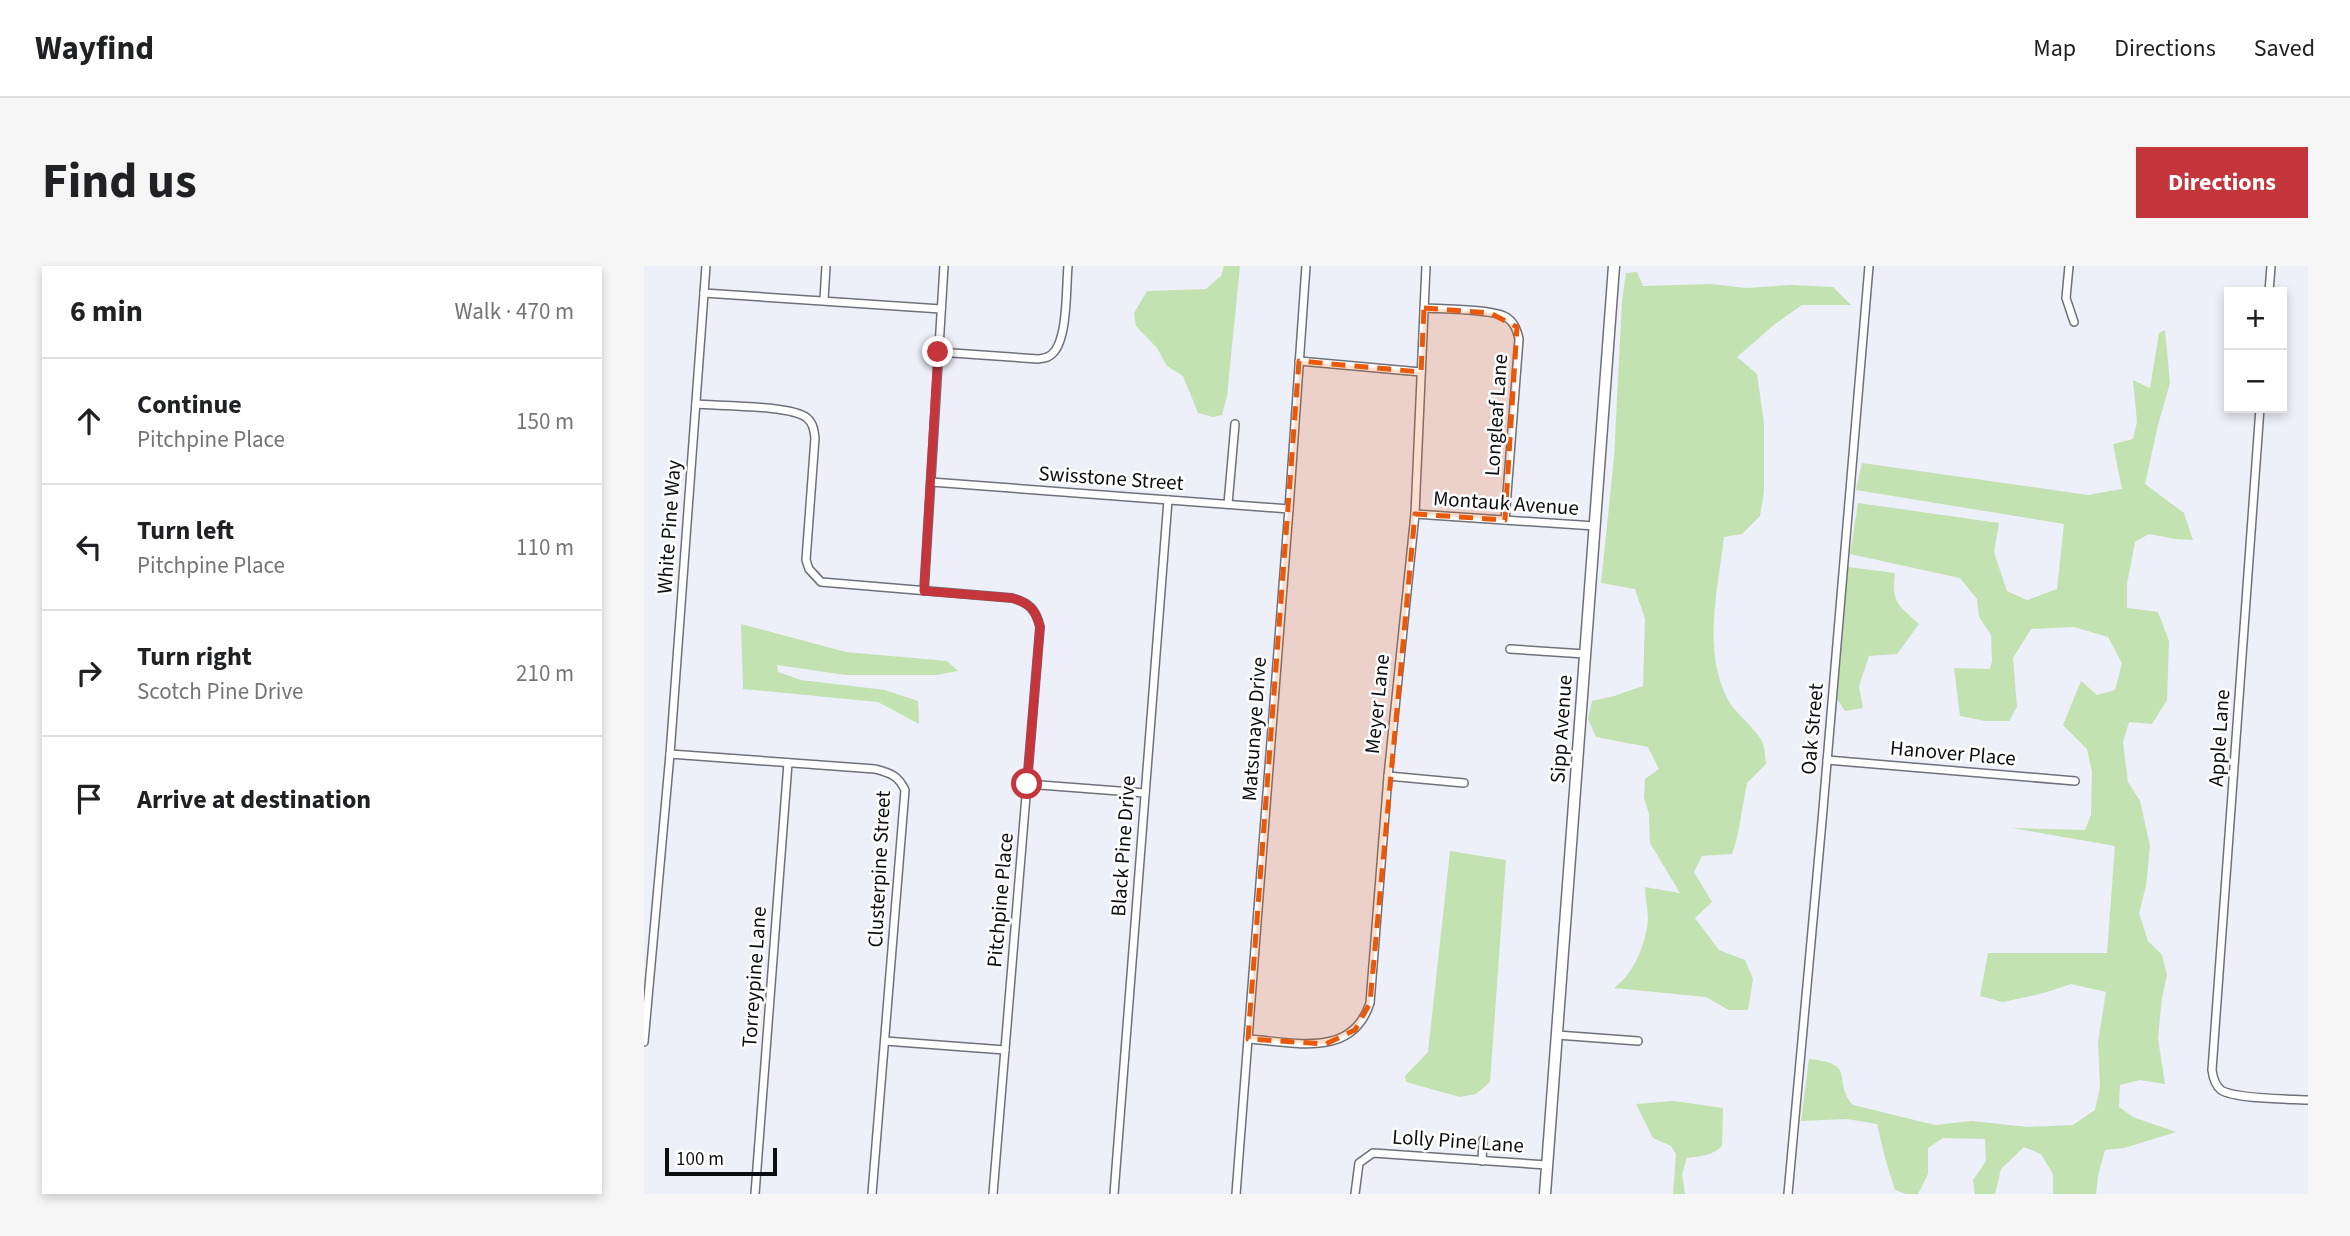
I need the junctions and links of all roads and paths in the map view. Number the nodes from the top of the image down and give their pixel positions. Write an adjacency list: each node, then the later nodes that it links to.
1 (706, 266): 12 (street, White Pine Way)
2 (827, 266): 13 (street)
3 (943, 266): 15 (street)
4 (1068, 266): 17 (street)
5 (1306, 266): 18 (street, Matsunaye Drive)
6 (1426, 266): 14 (street, Meyer Lane)
7 (1614, 266): 29 (street, Sipp Avenue)
8 (1869, 266): 34 (street, Oak Street)
9 (2069, 266): 16 (street)
10 (2271, 266): 11 (street)
11 (2269, 287)
12 (704, 293): 13 (street); 20 (street, White Pine Way)
13 (824, 300): 15 (street)
14 (1424, 308): 19 (street, Meyer Lane); 28 (street, Longleaf Lane)
15 (941, 309): 17 (street)
16 (2074, 322)
17 (938, 352): 23 (street)
18 (1299, 360): 19 (street); 26 (street, Matsunaye Drive)
19 (1421, 372): 27 (street, Meyer Lane)
20 (696, 404): 30 (street, Pitchpine Place); 33 (street, White Pine Way)
21 (2260, 413): 47 (street, Apple Lane)
22 (1234, 424): 25 (street)
23 (930, 482): 24 (street, Swisstone Street); 30 (street)
24 (1168, 500): 25 (street, Swisstone Street); 40 (street, Black Pine Drive)
25 (1228, 504): 26 (street, Swisstone Street)
26 (1289, 509): 42 (street, Matsunaye Drive)
27 (1415, 514): 28 (street, Montauk Avenue); 36 (street, Meyer Lane)
28 (1505, 520): 29 (street, Montauk Avenue)
29 (1595, 526): 32 (street, Sipp Avenue)
30 (924, 591): 39 (street, Pitchpine Place)
31 (1510, 649): 32 (street)
32 (1585, 654): 41 (street, Sipp Avenue)
33 (670, 754): 35 (street, Clusterpine Street); 45 (street, White Pine Way)
34 (1827, 760): 37 (street, Hanover Place); 58 (street, Oak Street)
35 (788, 763): 43 (street, Clusterpine Street); 51 (street, Torreypine Lane)
36 (1388, 776): 38 (street); 42 (street, Meyer Lane)
37 (2076, 781)
38 (1464, 783)
39 (1027, 784): 40 (street); 46 (street, Pitchpine Place)
40 (1145, 793): 54 (street, Black Pine Drive)
41 (1557, 1035): 44 (street); 50 (street, Sipp Avenue)
42 (1248, 1039): 55 (street, Matsunaye Drive)
43 (885, 1041): 46 (street); 52 (street, Clusterpine Street)
44 (1638, 1041)
45 (644, 1042)
46 (1005, 1050): 53 (street, Pitchpine Place)
47 (2308, 1100)
48 (1483, 1140): 49 (street)
49 (1482, 1161): 50 (street, Lolly Pine Lane); 56 (street, Lolly Pine Lane)
50 (1547, 1166): 57 (street, Sipp Avenue)
51 (755, 1194)
52 (872, 1194)
53 (993, 1194)
54 (1114, 1194)
55 (1236, 1194)
56 (1355, 1194)
57 (1545, 1194)
58 (1788, 1194)

